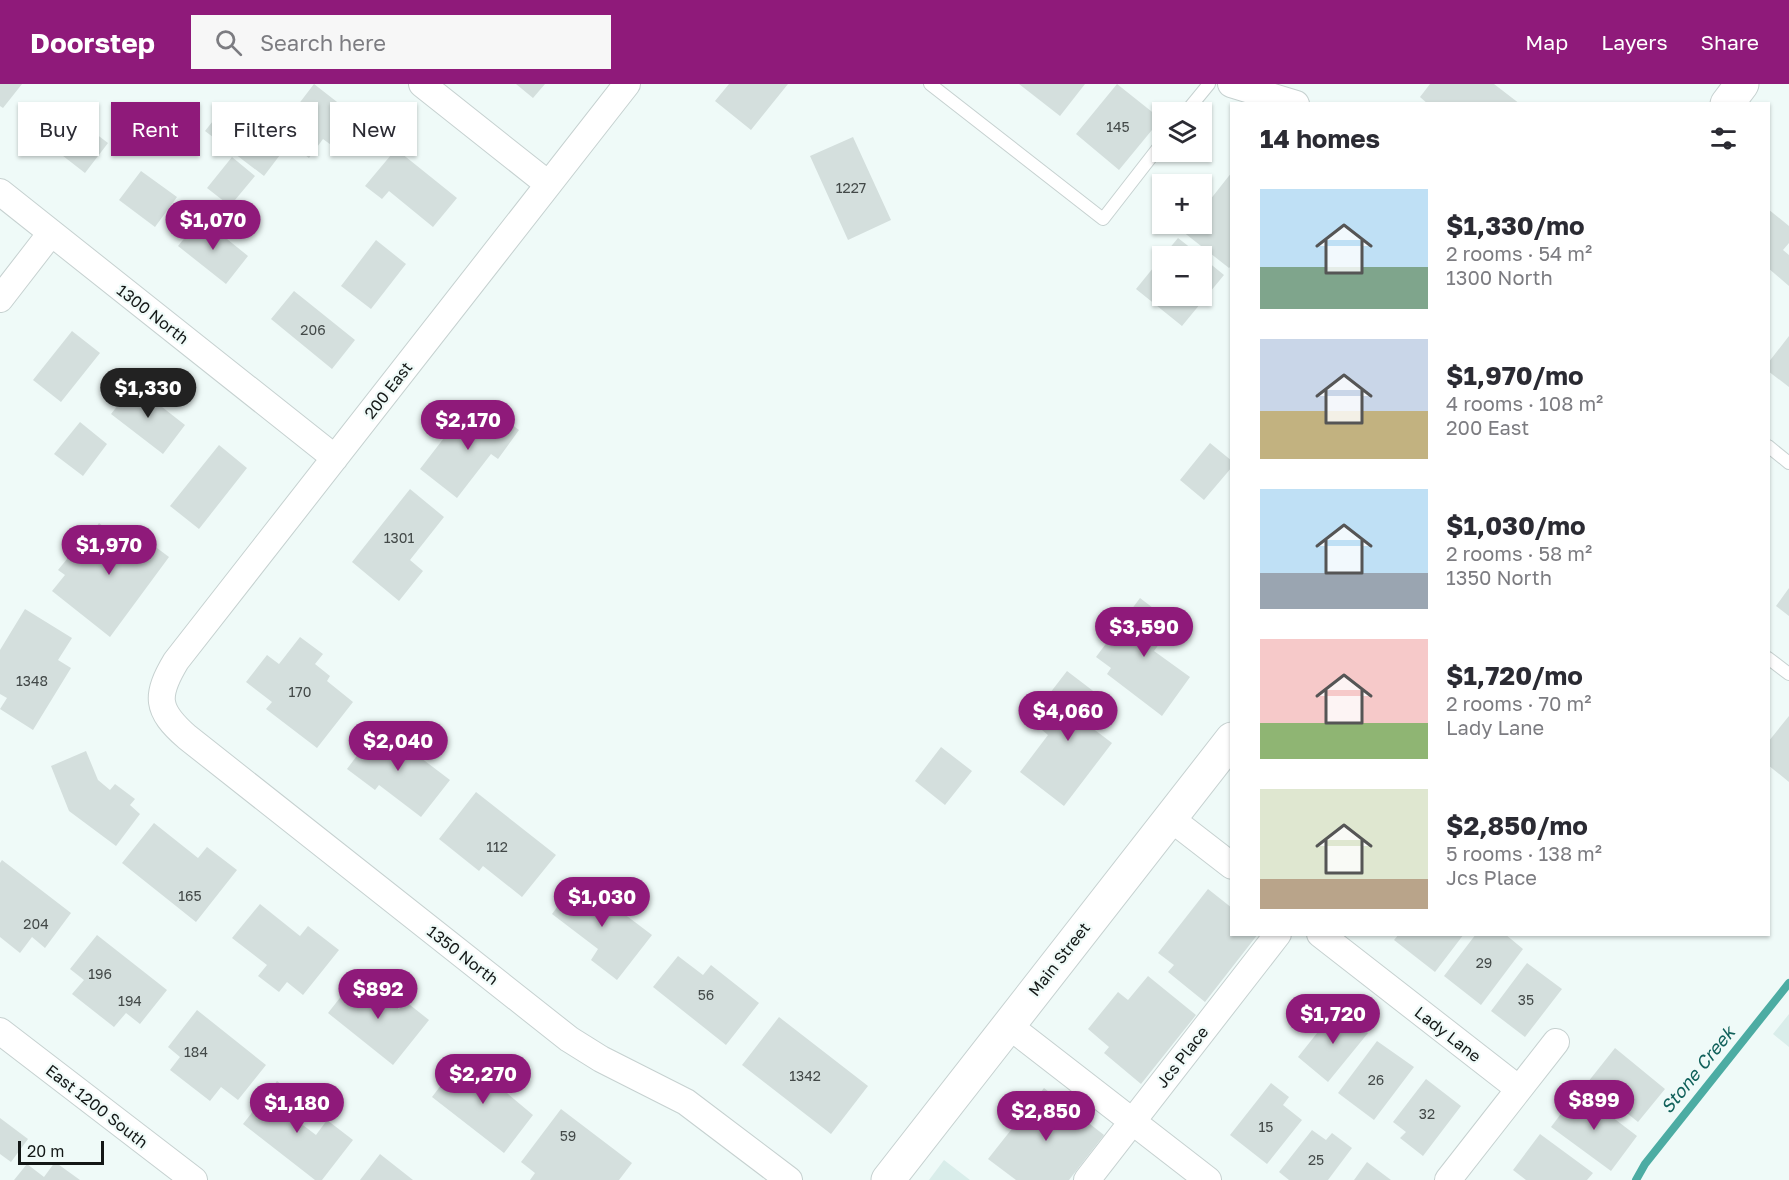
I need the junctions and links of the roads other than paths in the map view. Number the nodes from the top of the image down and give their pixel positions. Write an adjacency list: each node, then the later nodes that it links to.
1 (422, 84): 11 (street)
2 (627, 84): 11 (street, 200 East)
3 (930, 84): 10 (lane)
4 (1209, 84): 7 (lane)
5 (1231, 84): 8 (street)
6 (1742, 84): 9 (main road)
7 (1194, 102)
8 (1290, 102)
9 (1728, 102)
10 (1152, 156)
11 (548, 184): 16 (street, 200 East)
12 (0, 192): 13 (street, 1300 North)
13 (51, 233): 14 (street); 16 (street, 1300 North)
14 (0, 298)
15 (1770, 448): 17 (lane)
16 (335, 458): 20 (street, 200 East)
17 (1789, 463)
18 (1770, 660): 19 (lane)
19 (1789, 674)
20 (160, 701): 32 (street, 1350 North)
21 (1230, 742): 22 (main road, Main Street)
22 (1170, 818): 23 (street); 26 (main road, Main Street)
23 (1230, 864)
24 (1276, 936): 30 (street, Jcs Place)
25 (1323, 936): 29 (street, Lady Lane)
26 (1008, 1025): 30 (street); 33 (main road, Main Street)
27 (0, 1031): 31 (street, East 1200 South)
28 (1556, 1042): 29 (street)
29 (1519, 1089): 36 (street)
30 (1132, 1121): 34 (street, Jcs Place); 35 (street)
31 (194, 1180)
32 (789, 1180)
33 (888, 1180)
34 (1087, 1180)
35 (1208, 1180)
36 (1448, 1180)

